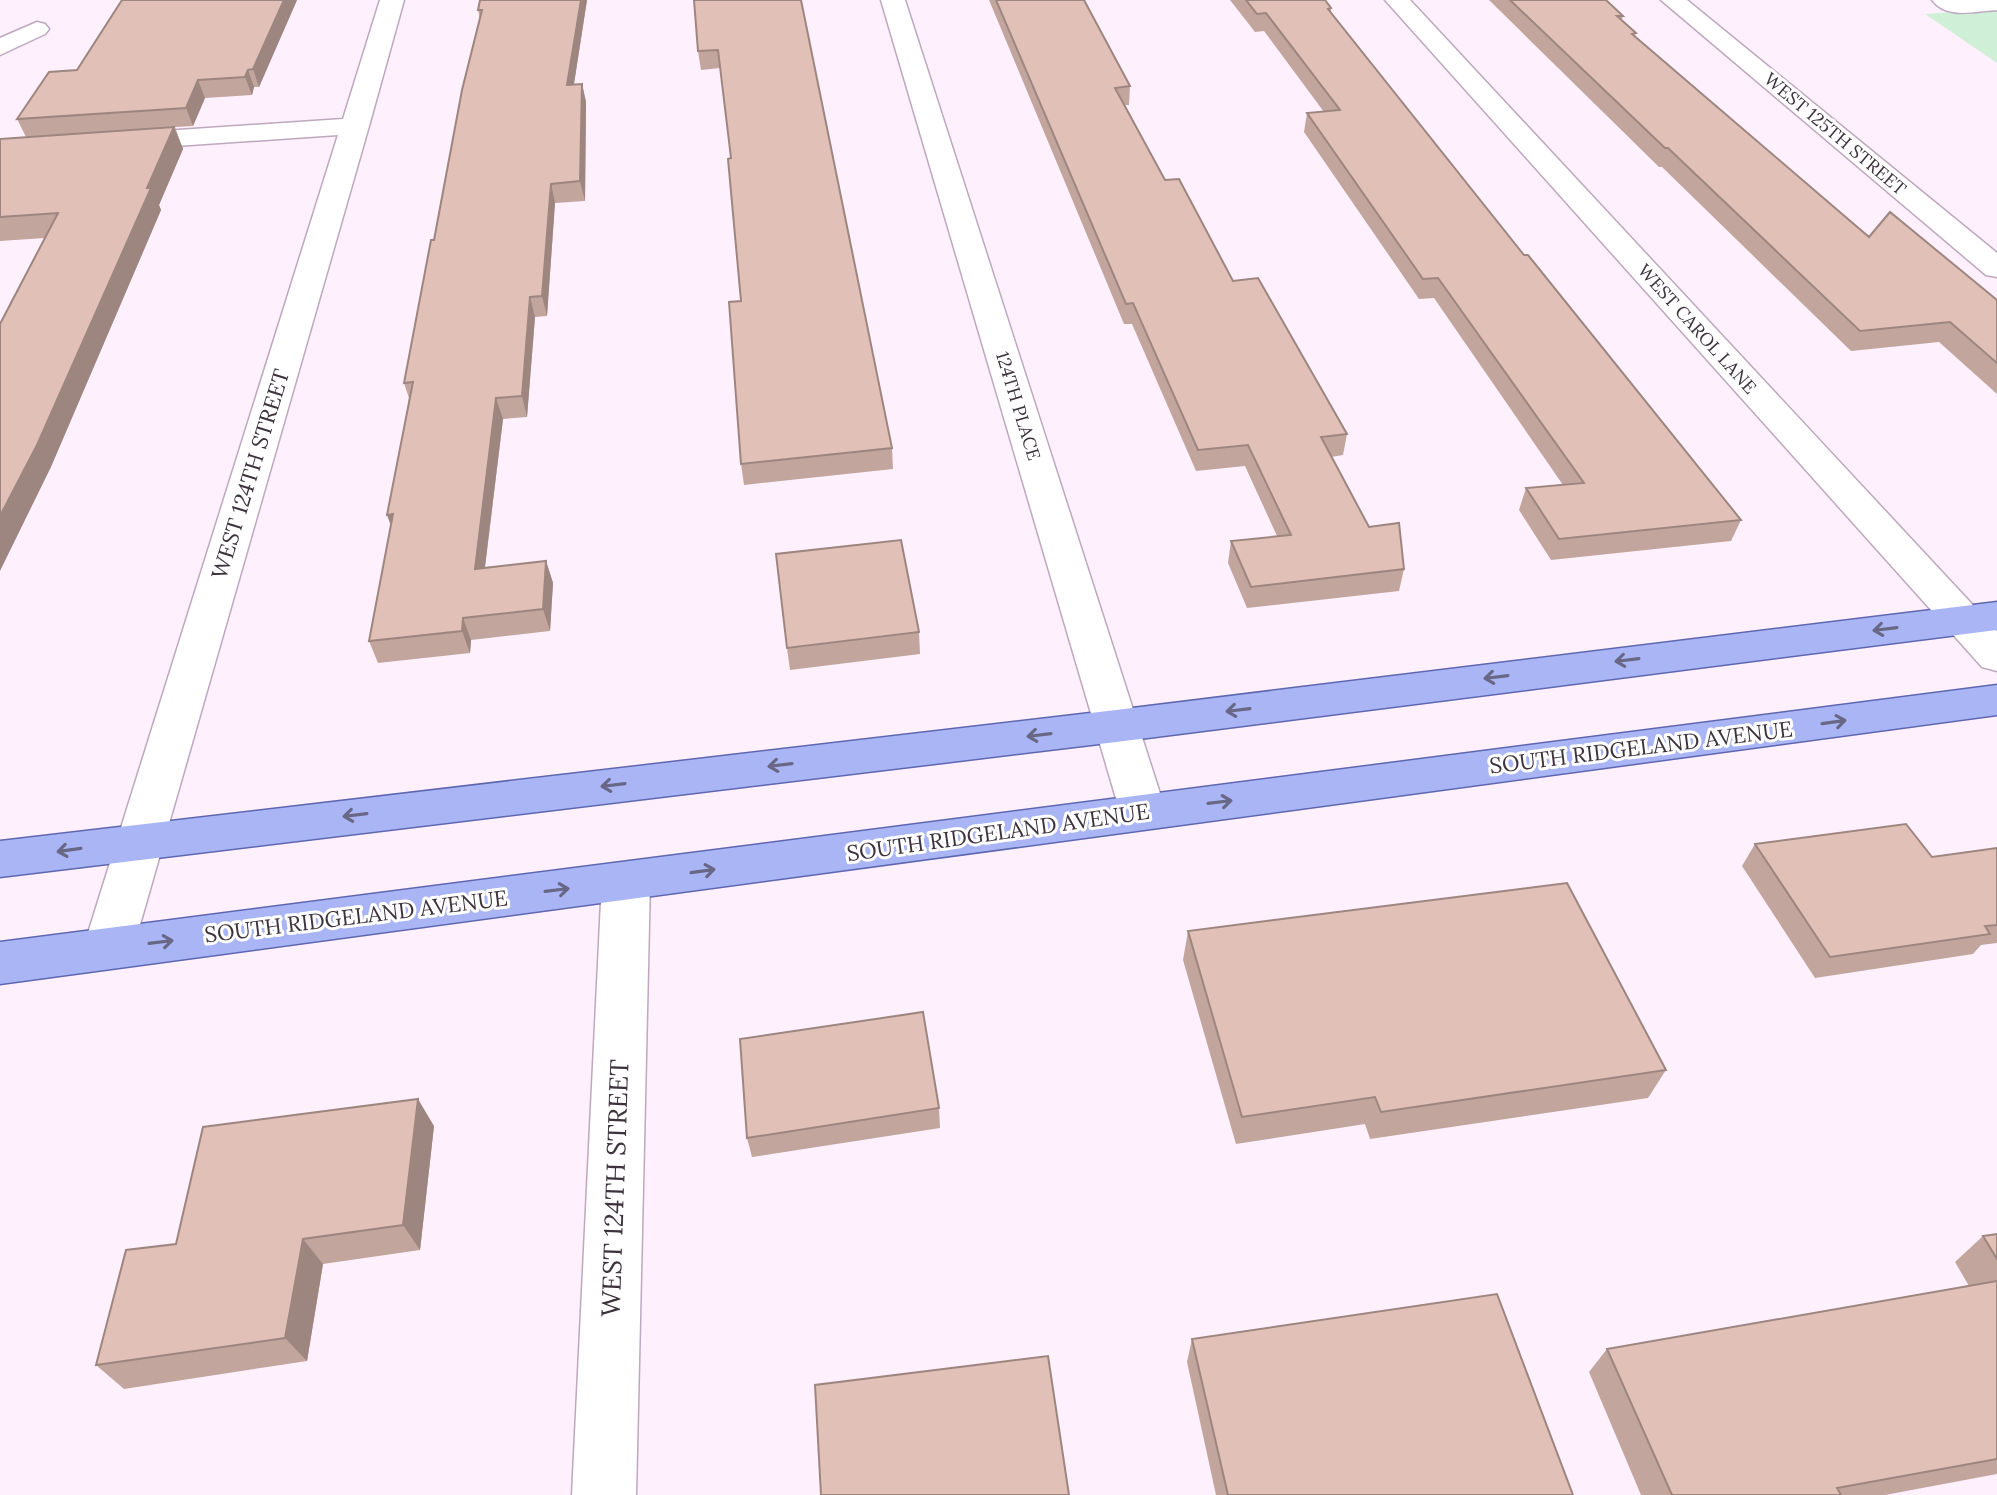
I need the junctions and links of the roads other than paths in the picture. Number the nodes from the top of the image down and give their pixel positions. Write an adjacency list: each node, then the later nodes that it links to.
1 (392, 0): 9 (street, WEST 124TH STREET)
2 (893, 0): 15 (street, 124TH PLACE)
3 (1397, 0): 12 (street, WEST CAROL LANE)
4 (1673, 0): 11 (street, WEST 125TH STREET)
5 (1944, 0): 6 (street)
6 (1997, 3)
7 (37, 29): 8 (street)
8 (0, 48)
9 (356, 126): 10 (street); 17 (street, WEST 124TH STREET)
10 (0, 150)
11 (1997, 268)
12 (1980, 618): 13 (street, WEST CAROL LANE); 15 (main road, one-way to 15)
13 (1997, 657)
14 (1997, 700): 16 (main road, SOUTH RIDGELAND AVENUE, one-way to 14)
15 (1116, 726): 16 (street, 124TH PLACE); 17 (main road, one-way to 17)
16 (1143, 812): 19 (main road, SOUTH RIDGELAND AVENUE, one-way to 16)
17 (138, 841): 18 (main road, one-way to 18); 20 (street, WEST 124TH STREET)
18 (0, 859)
19 (626, 881): 20 (main road, SOUTH RIDGELAND AVENUE, one-way to 19); 22 (street, WEST 124TH STREET)
20 (108, 949): 21 (main road, SOUTH RIDGELAND AVENUE)
21 (0, 963)
22 (604, 1495)

